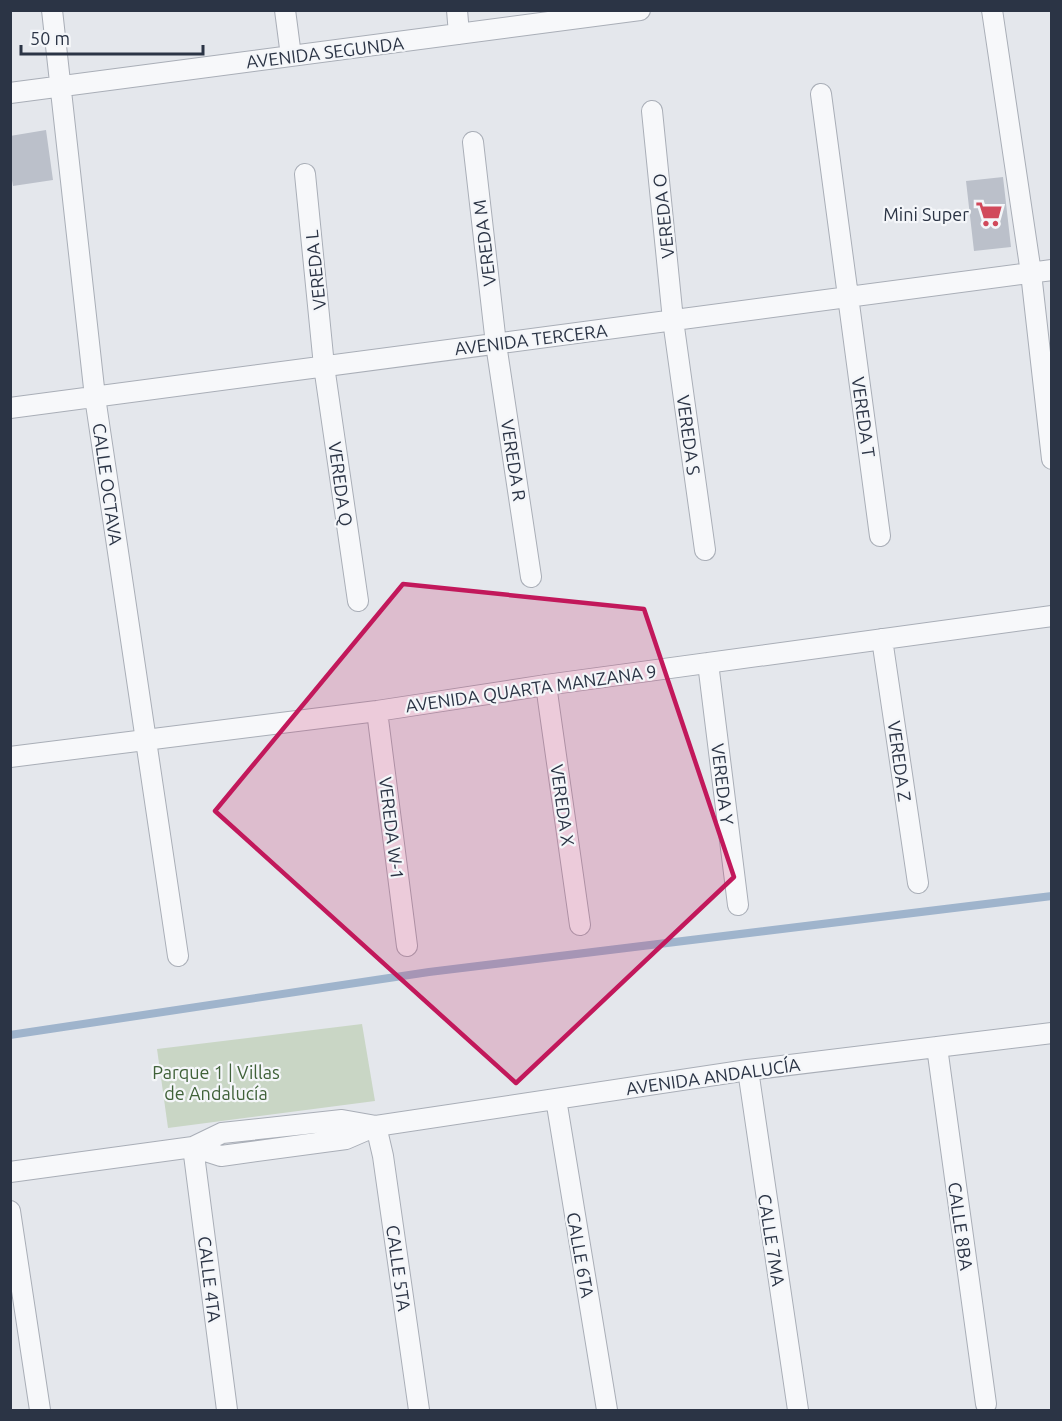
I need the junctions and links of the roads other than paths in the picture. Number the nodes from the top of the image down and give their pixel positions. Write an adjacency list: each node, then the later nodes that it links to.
1 (52, 10): 9 (street, CALLE OCTAVA)
2 (285, 10): 8 (street)
3 (457, 10): 7 (street)
4 (640, 10): 6 (street, AVENIDA SEGUNDA)
5 (992, 10): 16 (street)
6 (634, 11): 7 (street, AVENIDA SEGUNDA)
7 (459, 34): 8 (street, AVENIDA SEGUNDA)
8 (291, 56): 9 (street, AVENIDA SEGUNDA)
9 (62, 87): 10 (street, AVENIDA SEGUNDA); 21 (street, CALLE OCTAVA)
10 (10, 93)
11 (821, 94): 17 (street)
12 (652, 111): 18 (street, VEREDA O)
13 (473, 142): 19 (street, VEREDA M)
14 (305, 174): 20 (street, VEREDA L)
15 (1052, 270): 16 (street, AVENIDA TERCERA)
16 (1031, 273): 17 (street, AVENIDA TERCERA); 23 (street)
17 (848, 297): 18 (street, AVENIDA TERCERA); 24 (street, VEREDA T)
18 (674, 320): 19 (street, AVENIDA TERCERA); 25 (street, VEREDA S)
19 (496, 344): 20 (street, AVENIDA TERCERA); 26 (street, VEREDA R)
20 (324, 366): 21 (street, AVENIDA TERCERA); 27 (street, VEREDA Q)
21 (96, 397): 22 (street, AVENIDA TERCERA); 33 (street, CALLE OCTAVA)
22 (10, 408)
23 (1052, 459)
24 (880, 536)
25 (705, 550)
26 (531, 577)
27 (358, 601)
28 (1052, 616): 29 (street, AVENIDA QUARTA MANZANA 9)
29 (882, 639): 30 (street, AVENIDA QUARTA MANZANA 9); 35 (street, VEREDA Z)
30 (708, 663): 31 (street, AVENIDA QUARTA MANZANA 9); 36 (street, VEREDA Y)
31 (546, 685): 32 (street, AVENIDA QUARTA MANZANA 9); 37 (street, VEREDA X)
32 (377, 711): 33 (street, AVENIDA QUARTA MANZANA 9); 38 (street, VEREDA W-1)
33 (145, 739): 34 (street, AVENIDA QUARTA MANZANA 9); 39 (street, CALLE OCTAVA)
34 (10, 757)
35 (918, 884)
36 (738, 905)
37 (580, 925)
38 (407, 946)
39 (178, 956)
40 (1052, 1033): 41 (street, AVENIDA ANDALUCÍA)
41 (937, 1047): 42 (street, AVENIDA ANDALUCÍA); 48 (street, CALLE 8BA)
42 (748, 1070): 43 (street, AVENIDA ANDALUCÍA); 53 (street, CALLE 7MA)
43 (555, 1099): 44 (street, AVENIDA ANDALUCÍA); 52 (street, CALLE 6TA)
44 (376, 1126): 45 (street, AVENIDA ANDALUCÍA); 51 (street, CALLE 5TA)
45 (193, 1147): 46 (street, AVENIDA ANDALUCÍA); 50 (street, CALLE 4TA)
46 (10, 1172)
47 (10, 1210): 49 (street)
48 (986, 1404)
49 (40, 1410)
50 (227, 1410)
51 (419, 1410)
52 (607, 1410)
53 (798, 1410)

